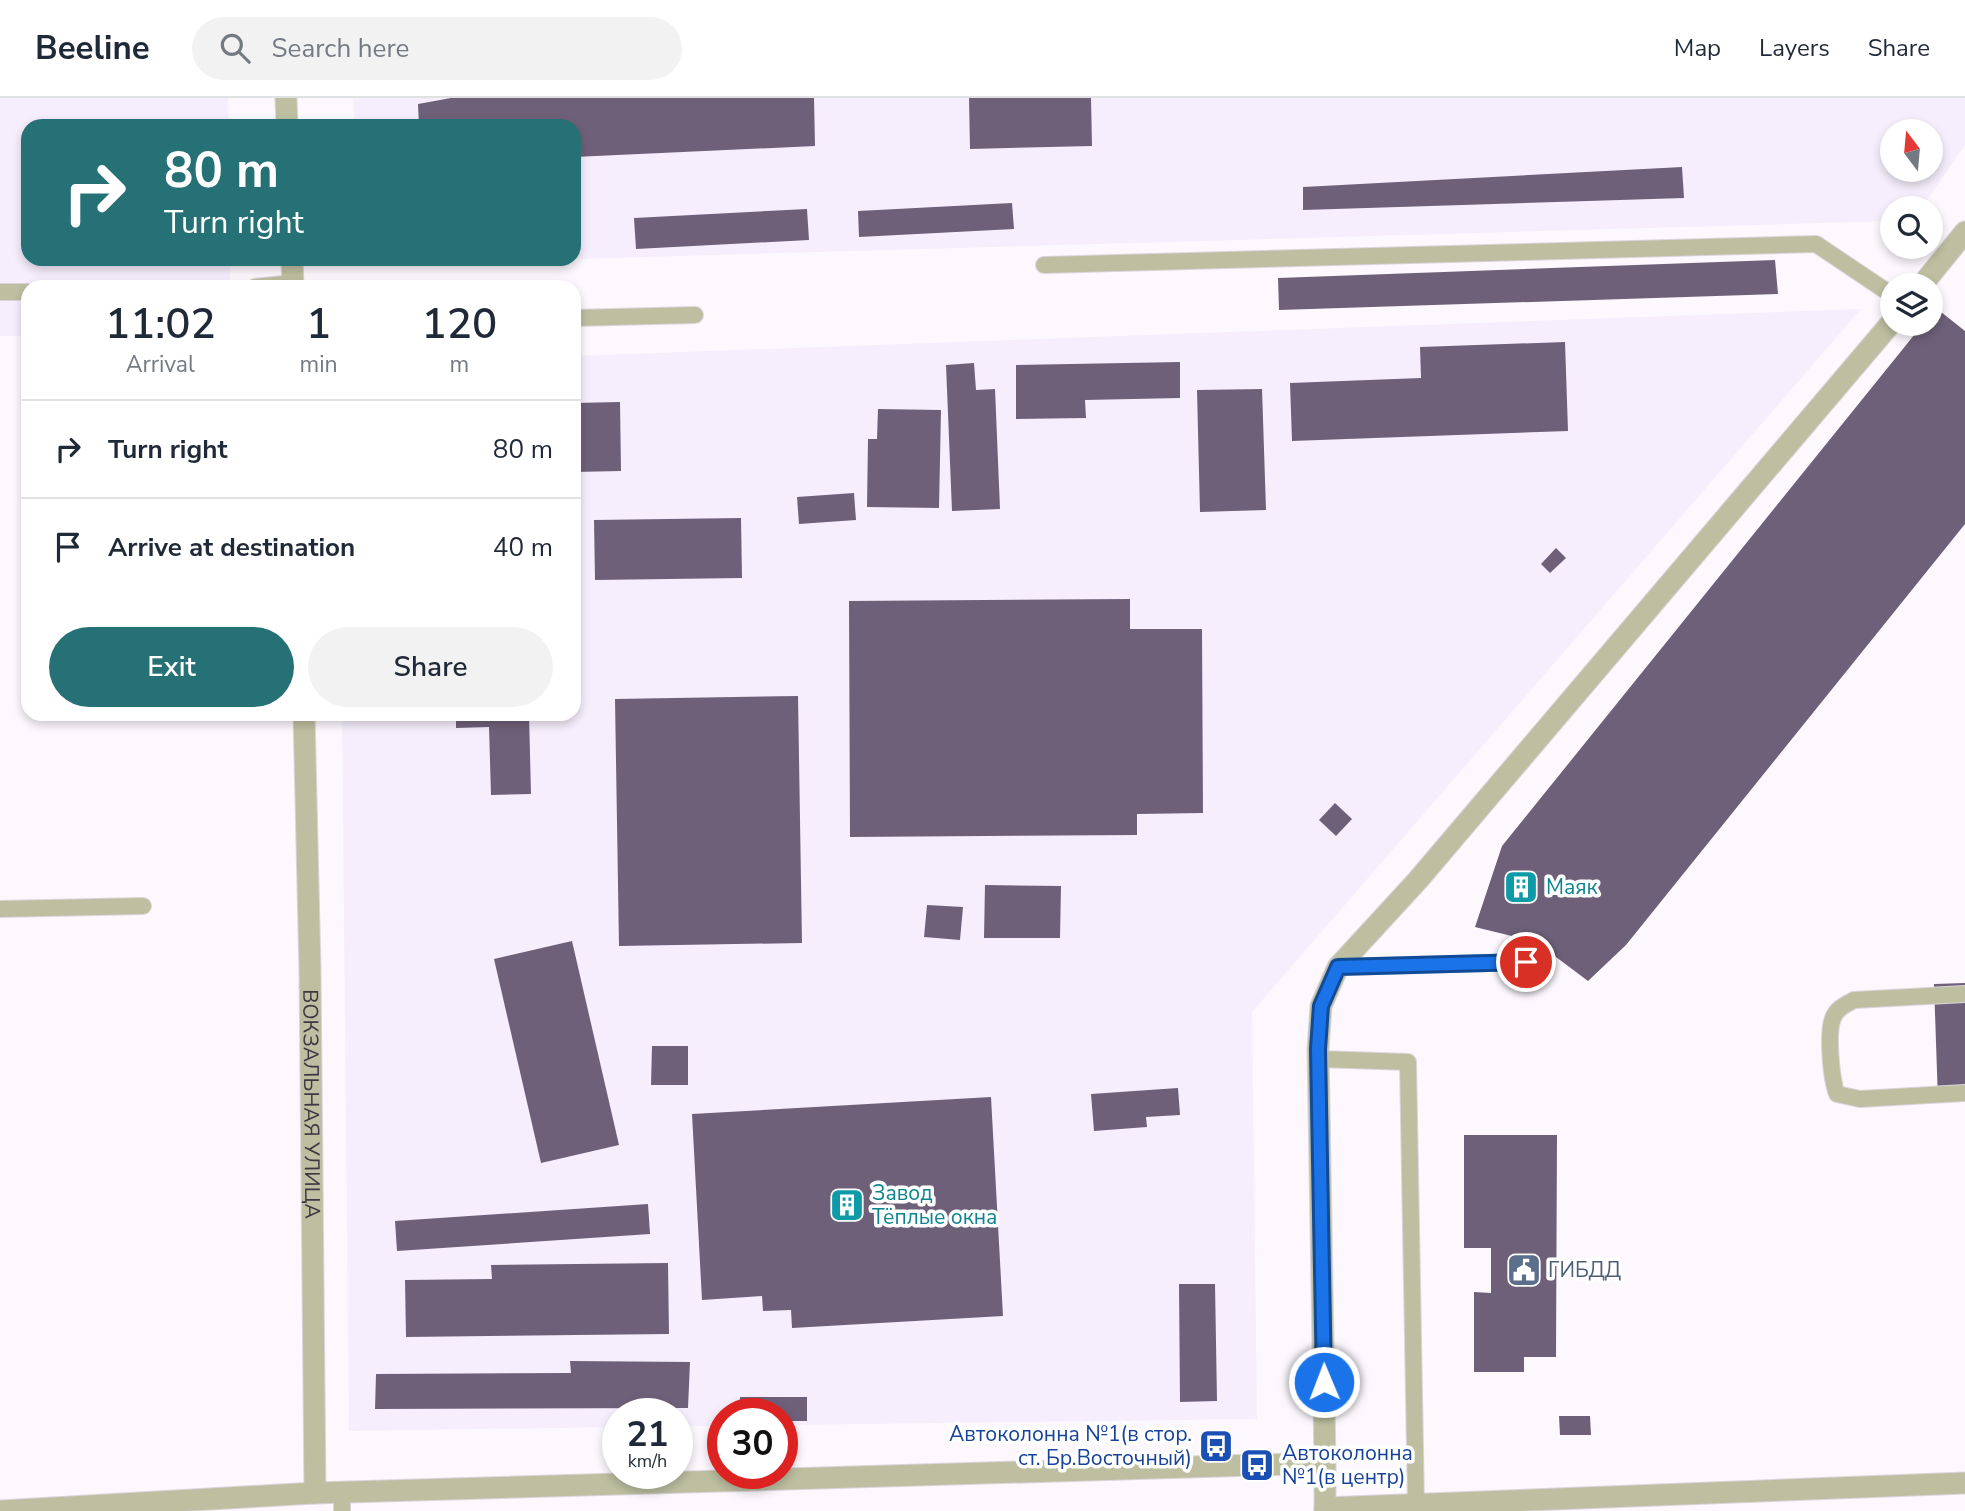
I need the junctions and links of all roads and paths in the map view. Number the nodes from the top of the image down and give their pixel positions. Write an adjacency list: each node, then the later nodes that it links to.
1 (286, 98): 2 (street)
2 (287, 119)
3 (1965, 232): 5 (street)
4 (1044, 265): 6 (lane)
5 (1932, 273)
6 (1880, 287)
7 (0, 292): 8 (lane)
8 (21, 292)
9 (695, 315): 10 (lane)
10 (581, 318)
11 (1880, 336): 16 (street)
12 (304, 721): 22 (street, ВОКЗАЛЬНАЯ УЛИЦА)
13 (143, 906): 14 (lane)
14 (0, 909)
15 (1526, 962): 16 (lane)
16 (1338, 967): 18 (street)
17 (1965, 994): 19 (lane)
18 (1319, 1059): 20 (street); 24 (lane)
19 (1965, 1093)
20 (1325, 1463): 23 (street); 25 (street)
21 (1965, 1483): 24 (street)
22 (315, 1493): 23 (street); 26 (street)
23 (342, 1502)
24 (1416, 1504): 25 (street)
25 (1325, 1510)
26 (1, 1511)

